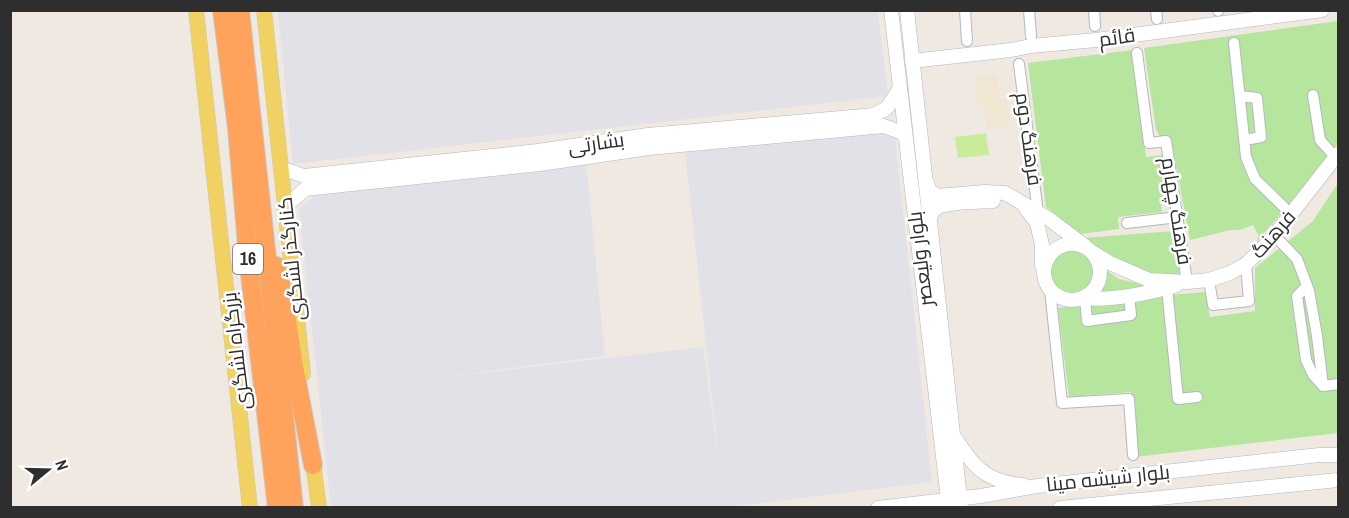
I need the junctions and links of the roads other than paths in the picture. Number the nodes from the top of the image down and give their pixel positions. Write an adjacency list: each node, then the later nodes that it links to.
1 (196, 10): 57 (main road)
2 (222, 10): 58 (highway, بزرگراه لشگری / 16)
3 (240, 10): 31 (highway, بزرگراه لشگری / 16)
4 (264, 10): 25 (main road, کنارگذر لشگری)
5 (891, 10): 18 (street, بلوار ولیعصر)
6 (907, 10): 16 (street, بلوار ولیعصر)
7 (965, 10): 13 (street)
8 (1029, 10): 12 (street)
9 (1094, 10): 11 (street)
10 (1322, 10): 16 (street, قائم)
11 (1095, 26)
12 (1030, 36)
13 (967, 41)
14 (1234, 43): 20 (street)
15 (1137, 52): 35 (street, فرهنگ چهارم)
16 (912, 61): 27 (street, بلوار ولیعصر)
17 (1019, 64): 33 (street, فرهنگ دوم)
18 (900, 88): 21 (street, بلوار ولیعصر); 23 (street, بشارتی)
19 (1313, 95): 24 (street)
20 (1240, 96): 22 (street); 22 (street)
21 (905, 134): 23 (street, بشارتی); 28 (street, بلوار ولیعصر)
22 (1245, 140): 34 (street)
23 (539, 157): 26 (street, بشارتی)
24 (1338, 157): 34 (street, فرهنگ)
25 (281, 168): 26 (street, بشارتی); 32 (main road, کنارگذر لشگری)
26 (305, 183): 32 (street)
27 (926, 183): 28 (street); 29 (street); 36 (street, بلوار ولیعصر)
28 (912, 189): 36 (street, بلوار ولیعصر)
29 (943, 200): 30 (street, فرهنگ); 36 (street)
30 (1019, 201): 33 (street, فرهنگ); 41 (street)
31 (260, 203): 53 (highway); 59 (highway, بزرگراه لشگری / 16)
32 (285, 207): 53 (main road, کنارگذر لشگری)
33 (1038, 213): 39 (street, فرهنگ)
34 (1291, 214): 38 (street, فرهنگ)
35 (1178, 217): 37 (street); 43 (street, فرهنگ چهارم)
36 (923, 219): 50 (street, بلوار ولیعصر); 56 (street, بلوار ولیعصر)
37 (1127, 223)
38 (1274, 235): 40 (street, فرهنگ); 48 (street)
39 (1088, 249): 41 (street); 43 (street, فرهنگ); 47 (street)
40 (1246, 264): 42 (street, فرهنگ); 42 (street)
41 (1044, 274): 45 (street)
42 (1209, 280): 43 (street, فرهنگ)
43 (1187, 282): 44 (street, فرهنگ)
44 (1167, 288): 46 (street, فرهنگ); 49 (street)
45 (1050, 290): 47 (street, فرهنگ); 51 (street)
46 (1129, 295): 47 (street, فرهنگ); 47 (street)
47 (1085, 298)
48 (1338, 384)
49 (1197, 397)
50 (953, 434): 55 (street); 56 (street, بلوار ولیعصر)
51 (1133, 455)
52 (1338, 455): 55 (street, بلوار شیشه مینا)
53 (313, 465): 60 (main road, کنارگذر لشگری)
54 (1338, 480): 62 (street, بلوار شیشه مینا)
55 (1037, 486): 56 (street, بلوار شیشه مینا)
56 (954, 503): 61 (street, بلوار شیشه مینا)
57 (250, 507)
58 (277, 507)
59 (294, 507)
60 (319, 507)
61 (878, 507)
62 (1060, 507)

